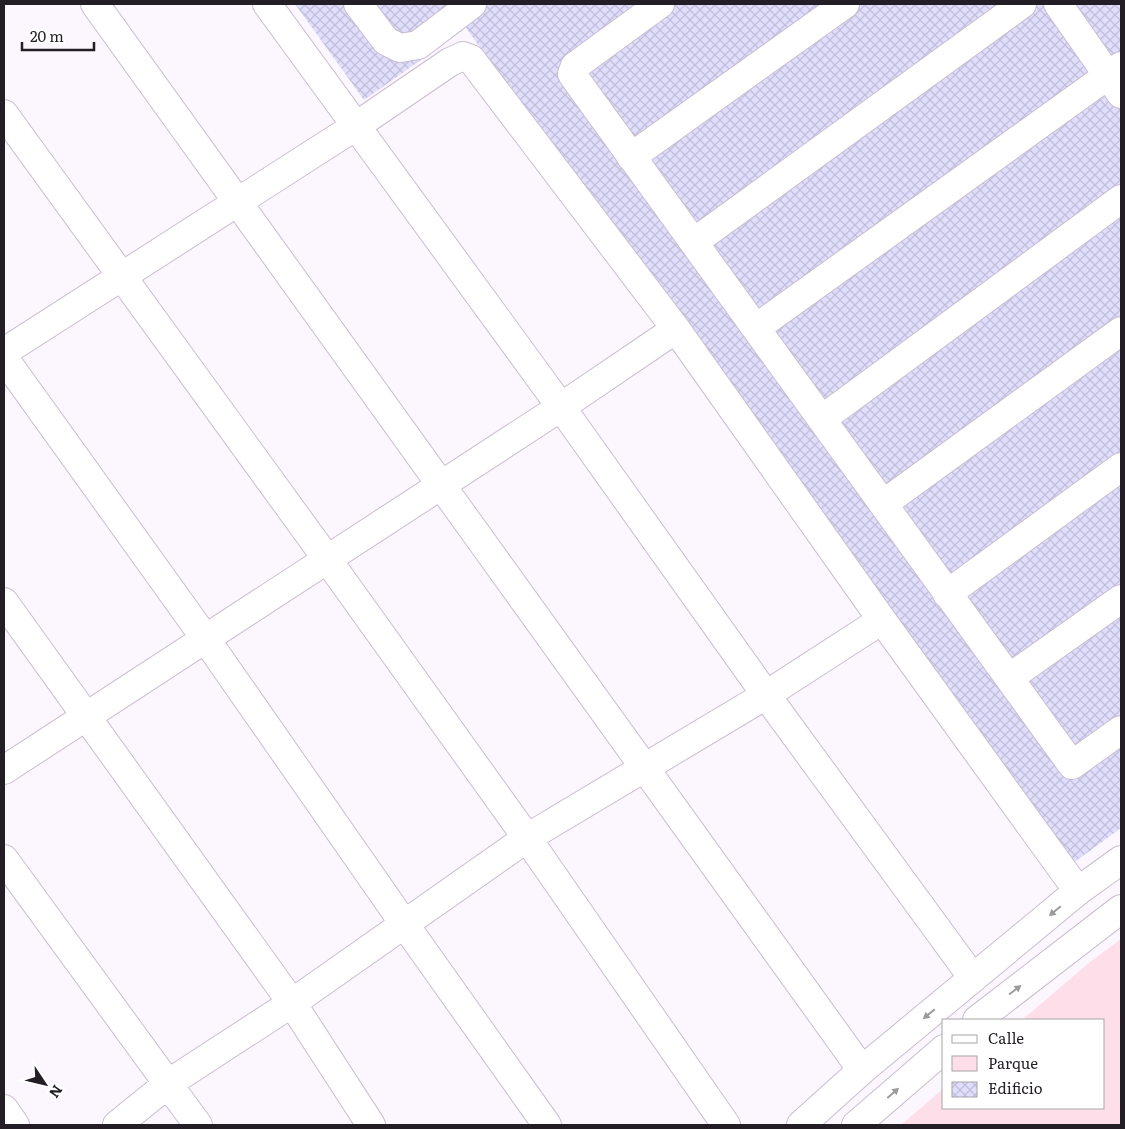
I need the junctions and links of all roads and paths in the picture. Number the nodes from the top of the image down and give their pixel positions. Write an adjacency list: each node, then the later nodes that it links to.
1 (95, 4): 14 (street)
2 (267, 4): 11 (street)
3 (358, 4): 4 (street)
4 (472, 4)
5 (660, 4): 12 (street)
6 (845, 4): 12 (street)
7 (1022, 4): 15 (street)
8 (1058, 4): 9 (street)
9 (1117, 78): 17 (street)
10 (4, 114): 16 (street)
11 (356, 126): 14 (street); 18 (street); 22 (street)
12 (631, 157): 15 (street)
13 (1121, 199): 23 (street)
14 (237, 202): 16 (street); 25 (street)
15 (694, 242): 17 (street)
16 (122, 276): 20 (street); 27 (street)
17 (756, 328): 23 (street)
18 (676, 329): 22 (street); 31 (street)
19 (1121, 331): 26 (street)
20 (4, 352)
21 (4, 358): 32 (street)
22 (561, 407): 25 (street); 34 (street)
23 (822, 419): 26 (street)
24 (1121, 467): 28 (street)
25 (440, 485): 27 (street); 37 (street)
26 (883, 504): 28 (street)
27 (327, 559): 32 (street); 39 (street)
28 (947, 594): 33 (street)
29 (1121, 600): 33 (street)
30 (4, 602): 35 (street)
31 (882, 620): 34 (street); 42 (street)
32 (205, 638): 35 (street); 44 (street)
33 (1009, 678): 36 (street)
34 (766, 695): 37 (street); 45 (street)
35 (85, 716): 38 (street); 46 (street)
36 (1121, 730)
37 (645, 767): 39 (street); 49 (street)
38 (4, 770)
39 (527, 838): 44 (street); 57 (street)
40 (4, 859): 50 (street)
41 (1121, 860): 42 (street)
42 (1078, 891): 45 (street, one-way to 45)
43 (1121, 909): 47 (street, one-way to 43)
44 (405, 925): 46 (street); 56 (street)
45 (973, 978): 49 (street, one-way to 49)
46 (292, 1003): 50 (street); 55 (street)
47 (978, 1019)
48 (942, 1051): 59 (street, one-way to 48)
49 (862, 1070): 58 (street)
50 (169, 1084): 53 (street); 54 (street)
51 (4, 1109): 52 (street)
52 (15, 1125)
53 (118, 1125)
54 (198, 1125)
55 (371, 1125)
56 (547, 1125)
57 (726, 1125)
58 (801, 1125)
59 (856, 1125)

